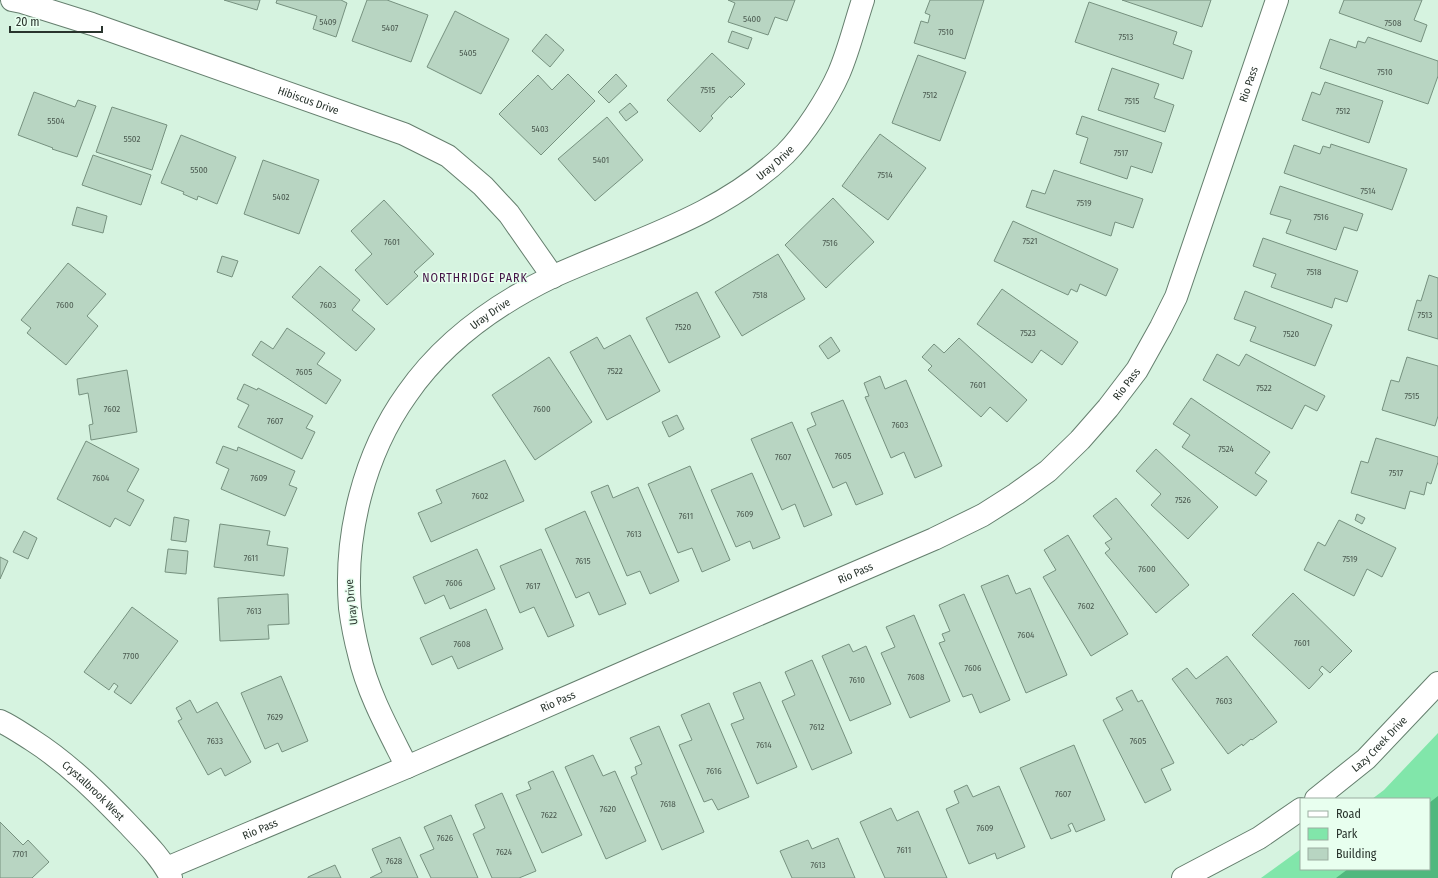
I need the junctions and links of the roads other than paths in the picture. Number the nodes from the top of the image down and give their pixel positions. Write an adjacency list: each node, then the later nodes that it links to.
1 (12, 0): 4 (street, Hibiscus Drive)
2 (863, 0): 4 (street, Uray Drive)
3 (1277, 0): 7 (street, Rio Pass)
4 (553, 277): 7 (street, Uray Drive)
5 (1438, 683): 8 (street, Lazy Creek Drive)
6 (0, 721): 10 (street, Crystalbrook West)
7 (407, 767): 10 (street, Rio Pass)
8 (1317, 798)
9 (1300, 810): 11 (street)
10 (169, 873)
11 (1183, 878)

